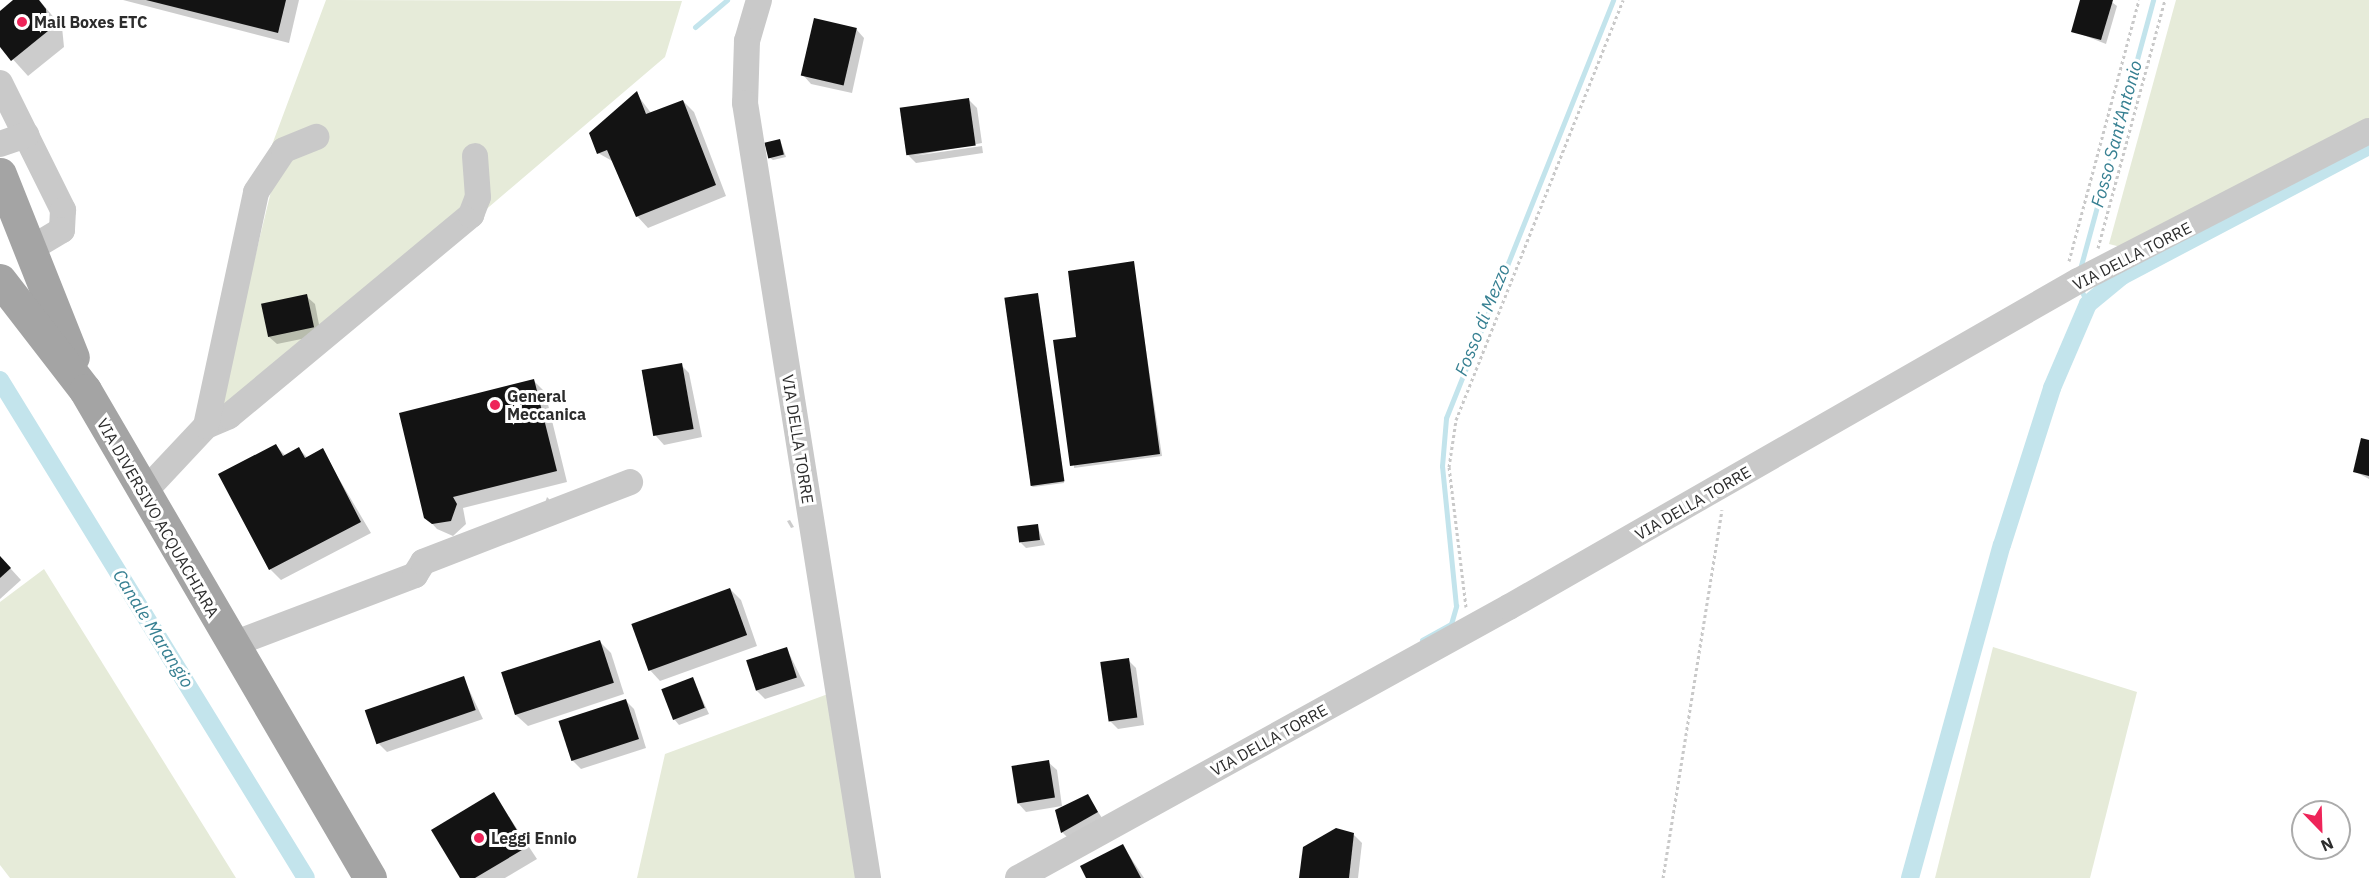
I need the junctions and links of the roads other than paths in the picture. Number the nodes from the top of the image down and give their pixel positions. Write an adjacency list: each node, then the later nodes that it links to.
1 (759, 0): 18 (street, VIA DELLA TORRE)
2 (0, 83): 4 (street)
3 (2369, 131): 19 (street, VIA DELLA TORRE)
4 (26, 135): 6 (street); 9 (street)
5 (316, 137): 13 (street)
6 (0, 144)
7 (475, 156): 13 (street)
8 (0, 174): 9 (main road)
9 (34, 247): 10 (main road); 12 (main road)
10 (0, 271)
11 (0, 280): 12 (main road)
12 (85, 390): 15 (main road, VIA DIVERSIVO ACQUACHIARA)
13 (206, 426): 15 (street)
14 (630, 482): 16 (street)
15 (145, 491): 16 (main road, VIA DIVERSIVO ACQUACHIARA)
16 (231, 645): 17 (main road, VIA DIVERSIVO ACQUACHIARA)
17 (370, 878)
18 (867, 878)
19 (1018, 878)

